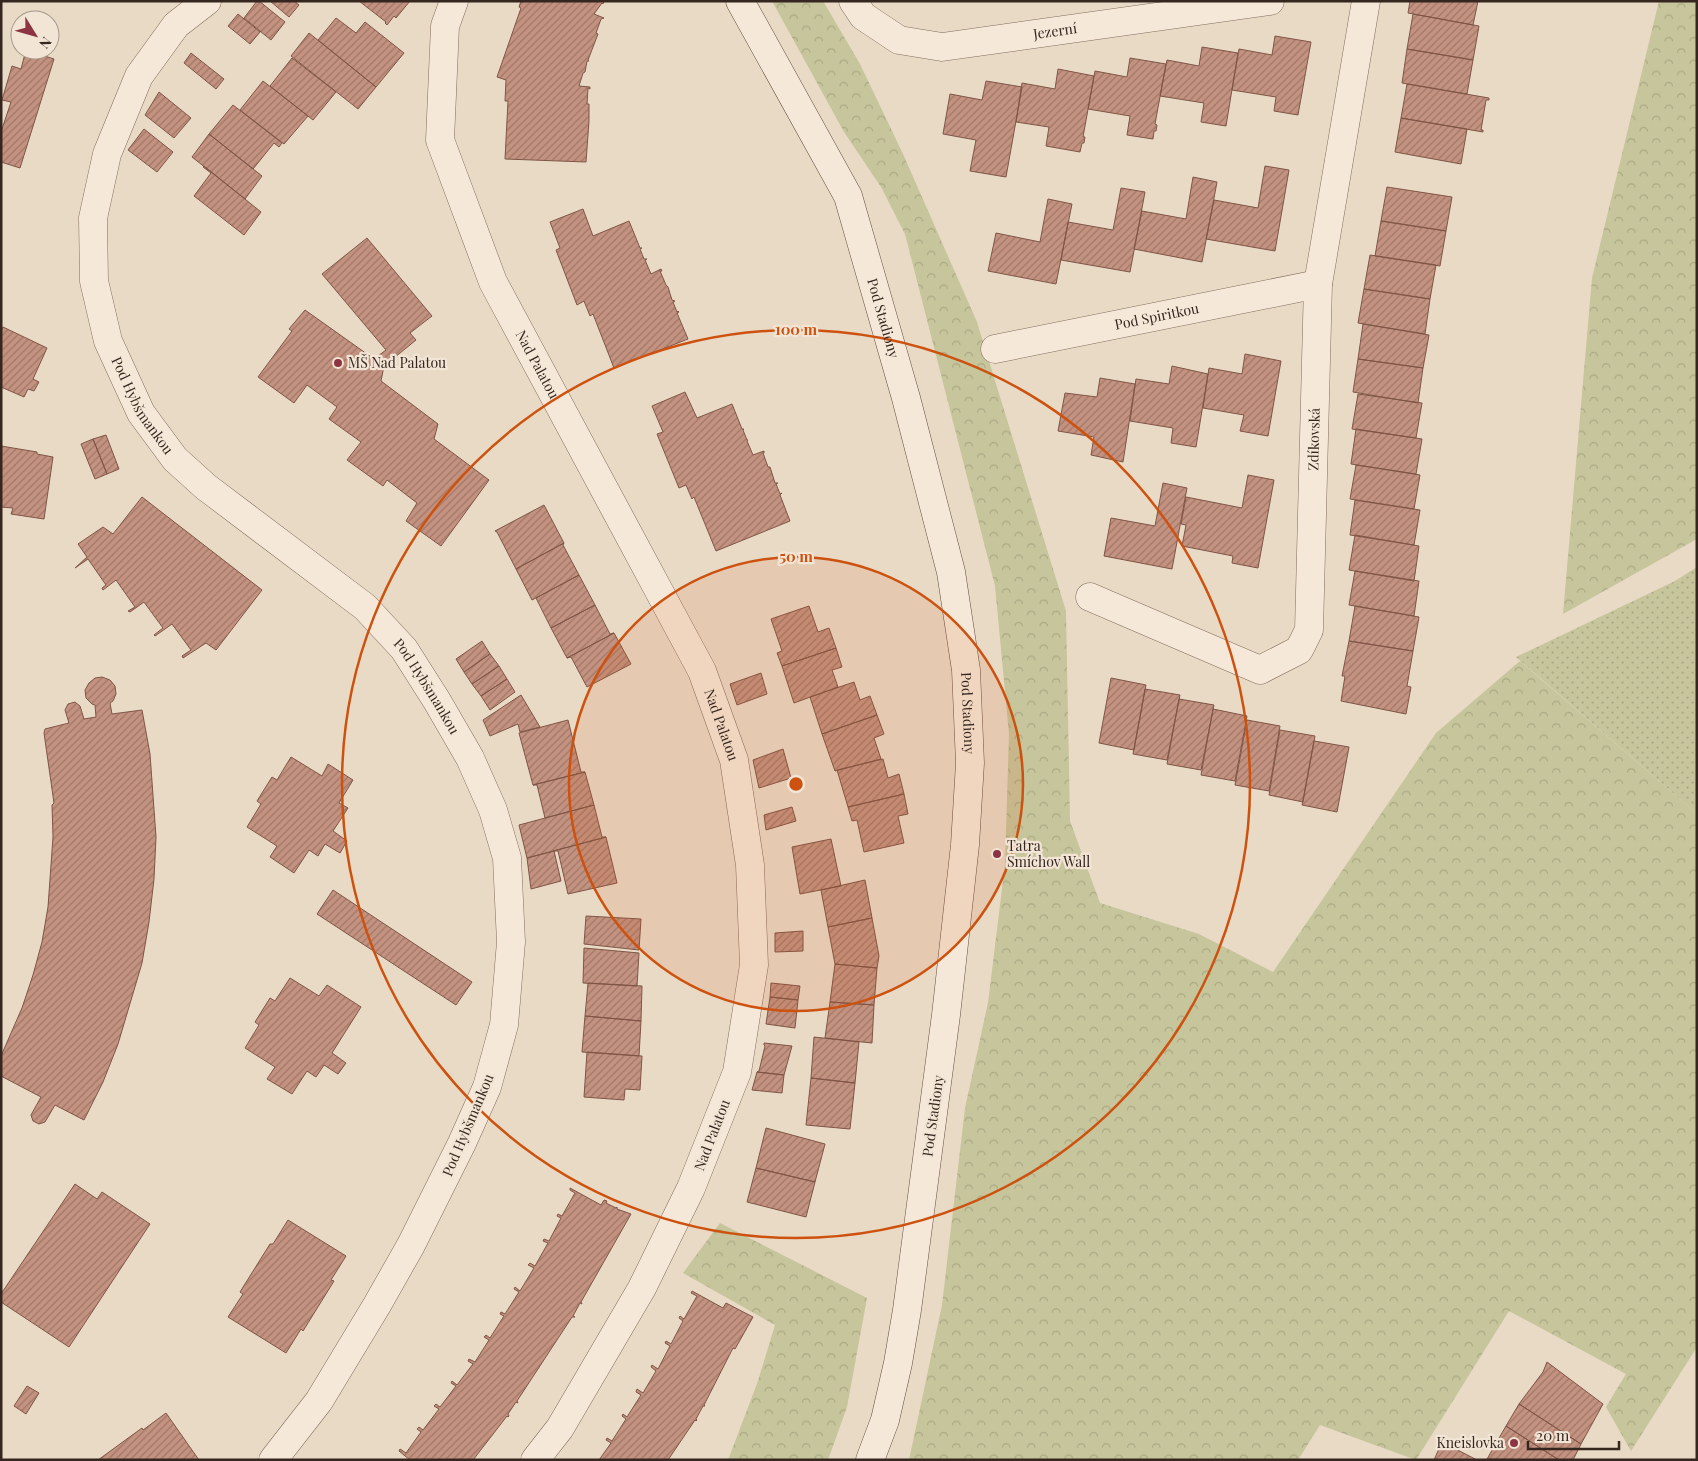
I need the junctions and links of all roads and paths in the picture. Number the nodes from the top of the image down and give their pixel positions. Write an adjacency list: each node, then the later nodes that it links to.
1 (206, 1): 10 (street, Pod Hybšmankou)
2 (454, 1): 11 (street, Nad Palatou)
3 (740, 1): 12 (street, Pod Stadiony)
4 (853, 1): 5 (street, Jezerní)
5 (1270, 1)
6 (1366, 1): 7 (street, Zdíkovská)
7 (1318, 284): 8 (street, Pod Spiritkou); 9 (street, Zdíkovská)
8 (996, 349)
9 (1090, 597)
10 (273, 1460)
11 (535, 1460)
12 (870, 1460)

